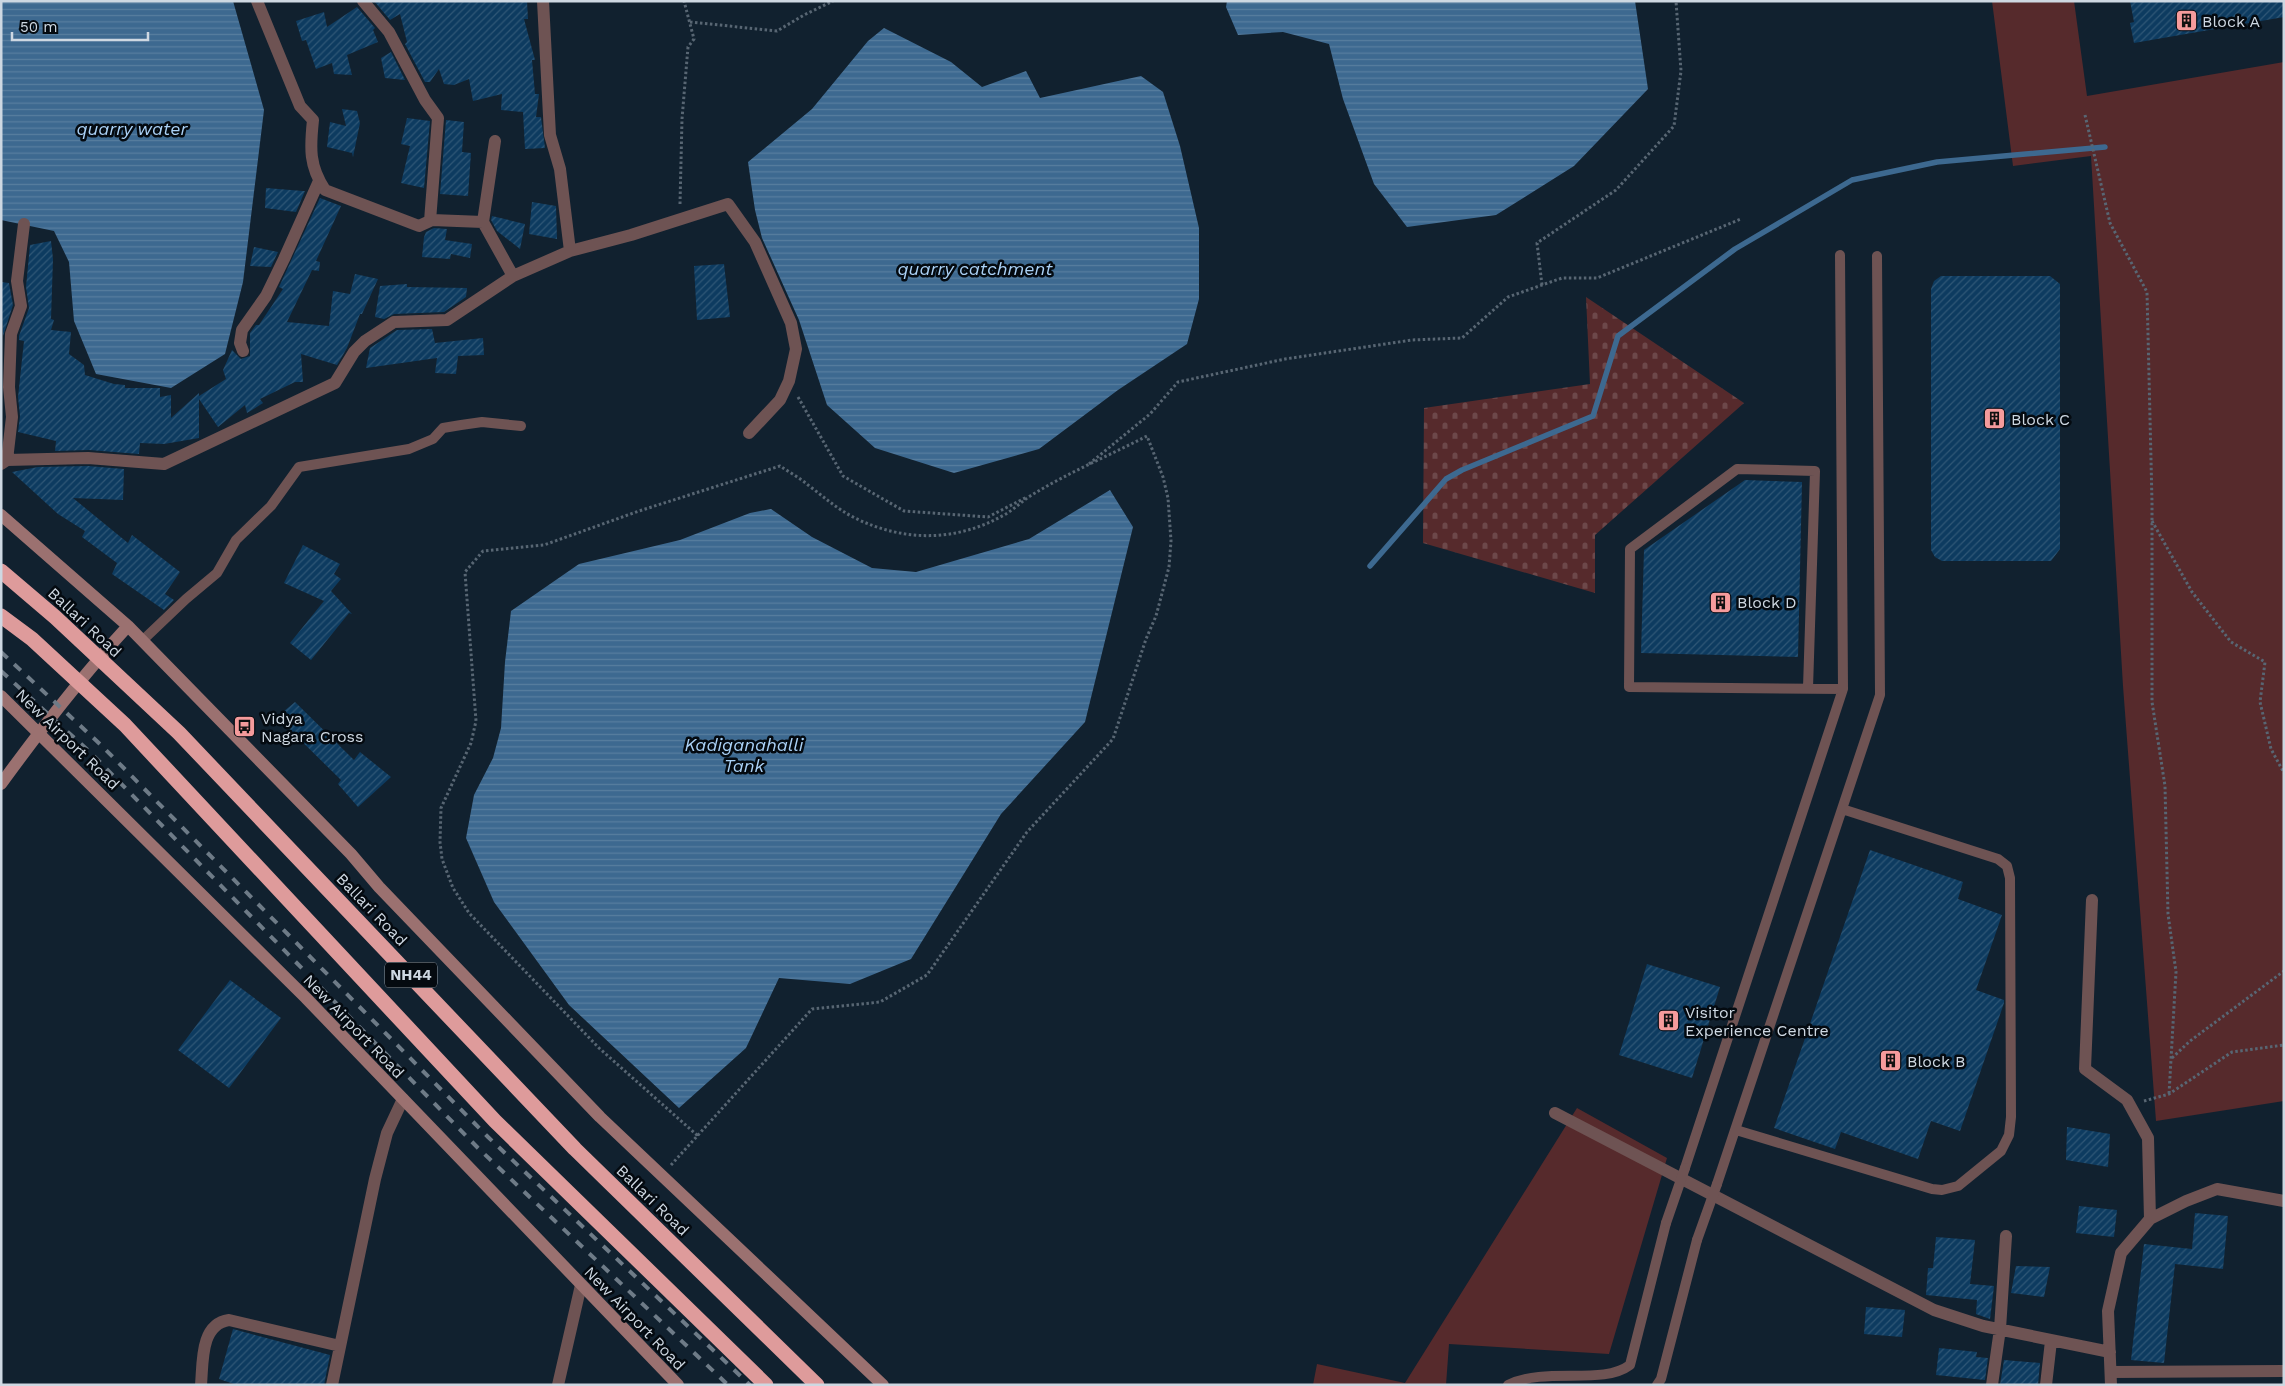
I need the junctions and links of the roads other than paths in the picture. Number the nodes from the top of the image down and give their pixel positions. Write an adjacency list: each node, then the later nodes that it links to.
1 (257, 1): 5 (street)
2 (363, 1): 6 (street)
3 (542, 1): 9 (street)
4 (495, 142): 7 (street)
5 (319, 181): 6 (street); 13 (street)
6 (430, 221): 7 (street)
7 (483, 222): 12 (street)
8 (24, 224): 16 (street)
9 (570, 251): 12 (street); 15 (street)
10 (1840, 255): 23 (lane)
11 (1877, 256): 27 (lane)
12 (513, 276): 16 (street)
13 (243, 351)
14 (521, 426): 21 (lane)
15 (749, 433)
16 (4, 462)
17 (1, 515): 20 (street)
18 (1, 571): 47 (highway, Ballari Road / NH44, bridge)
19 (1, 616): 46 (highway, NH44, bridge)
20 (128, 626): 21 (street); 25 (street)
21 (143, 640): 48 (street)
22 (1808, 688): 22 (lane); 23 (lane)
23 (1843, 689): 49 (lane, bridge)
24 (1, 696): 25 (street, New Airport Road)
25 (39, 731): 26 (street); 29 (street, New Airport Road)
26 (1, 784)
27 (1842, 808): 31 (lane); 31 (lane)
28 (2092, 900): 33 (street)
29 (403, 1100): 35 (street, New Airport Road); 38 (street)
30 (1555, 1113): 36 (street)
31 (1736, 1130): 50 (lane, bridge)
32 (2284, 1201): 33 (street)
33 (2150, 1219): 39 (street)
34 (2006, 1236): 36 (street)
35 (581, 1285): 44 (street); 45 (street, New Airport Road)
36 (2000, 1329): 37 (street); 51 (street)
37 (2051, 1340): 39 (street); 52 (street)
38 (340, 1346): 42 (street); 43 (street)
39 (2110, 1352): 41 (street)
40 (2284, 1371): 41 (street)
41 (2111, 1379)
42 (201, 1385)
43 (332, 1385)
44 (558, 1385)
45 (678, 1385)
46 (766, 1385)
47 (817, 1385)
48 (883, 1385)
49 (1508, 1385)
50 (1657, 1385)
51 (1992, 1385)
52 (2046, 1385)

